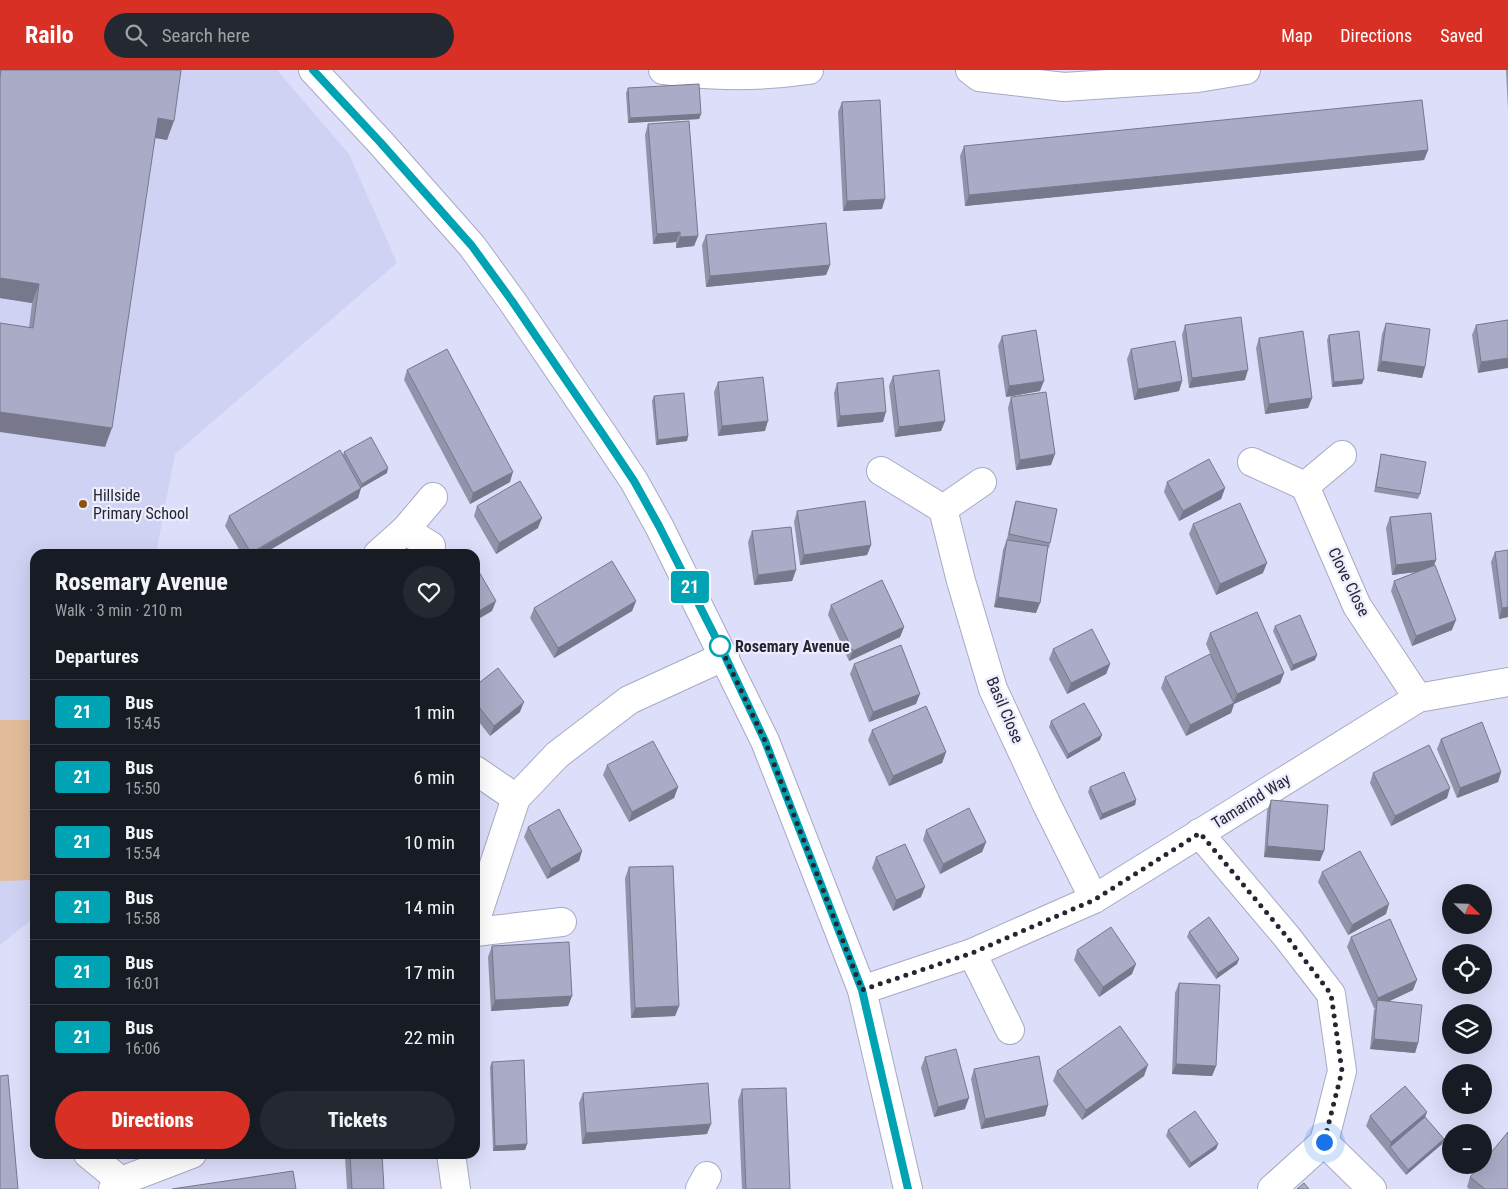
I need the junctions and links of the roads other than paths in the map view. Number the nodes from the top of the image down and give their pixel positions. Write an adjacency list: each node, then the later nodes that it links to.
1 (313, 70): 16 (street)
2 (663, 70): 3 (street)
3 (809, 70)
4 (970, 70): 5 (street)
5 (1246, 70)
6 (1342, 455): 10 (street)
7 (1252, 462): 10 (street)
8 (881, 471): 12 (street)
9 (982, 482): 12 (street)
10 (1305, 486): 18 (street, Clove Close)
11 (433, 497): 13 (street)
12 (943, 509): 22 (street, Basil Close)
13 (405, 530): 14 (street); 15 (street)
14 (431, 546)
15 (384, 549)
16 (725, 656): 20 (street); 27 (street)
17 (1508, 682): 18 (street, Tamarind Way)
18 (1418, 698): 21 (street, Tamarind Way)
19 (480, 773): 20 (street)
20 (516, 798): 23 (street)
21 (1200, 833): 22 (street, Tamarind Way); 29 (street)
22 (1094, 900): 26 (street, Tamarind Way)
23 (480, 907)
24 (562, 922): 25 (street)
25 (480, 931)
26 (972, 953): 27 (street, Tamarind Way); 28 (street)
27 (862, 990): 35 (street)
28 (1010, 1030)
29 (1324, 1142): 36 (street); 37 (street)
30 (93, 1159): 33 (street)
31 (180, 1159): 33 (street)
32 (452, 1159): 34 (street)
33 (117, 1185)
34 (456, 1189)
35 (908, 1189)
36 (1272, 1189)
37 (1372, 1189)

